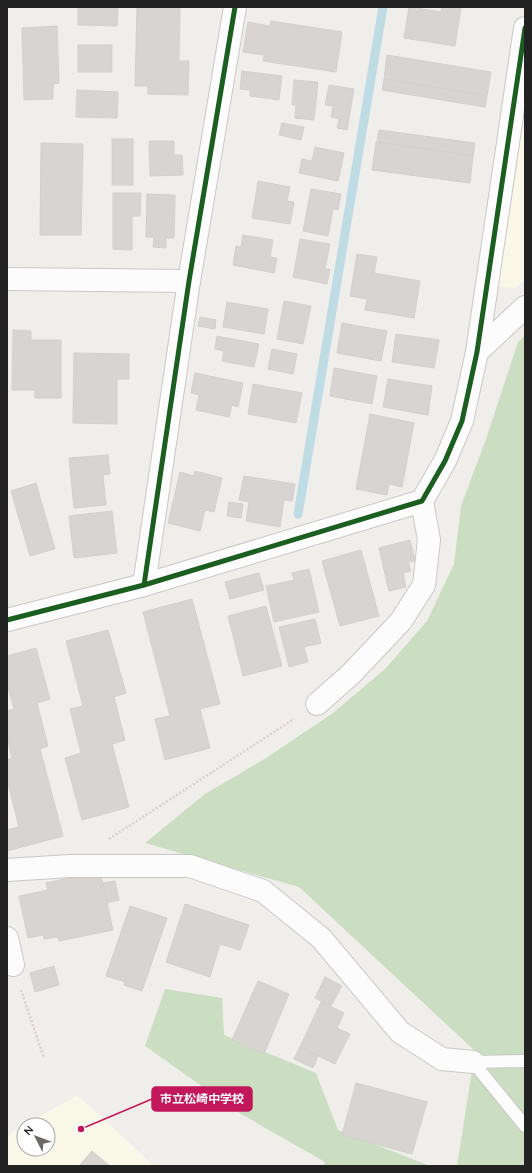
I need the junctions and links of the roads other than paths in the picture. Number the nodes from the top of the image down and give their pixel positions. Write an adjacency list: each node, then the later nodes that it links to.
1 (235, 7): 4 (street)
2 (525, 28): 6 (street)
3 (7, 279): 4 (street)
4 (189, 282): 8 (street)
5 (525, 307): 6 (street)
6 (477, 352): 7 (street)
7 (422, 500): 8 (street); 10 (street)
8 (144, 585): 9 (street)
9 (7, 620)
10 (317, 704)
11 (7, 870): 15 (street)
12 (7, 938): 13 (street)
13 (13, 965)
14 (525, 1061): 15 (lane)
15 (474, 1062): 16 (lane)
16 (525, 1126)

